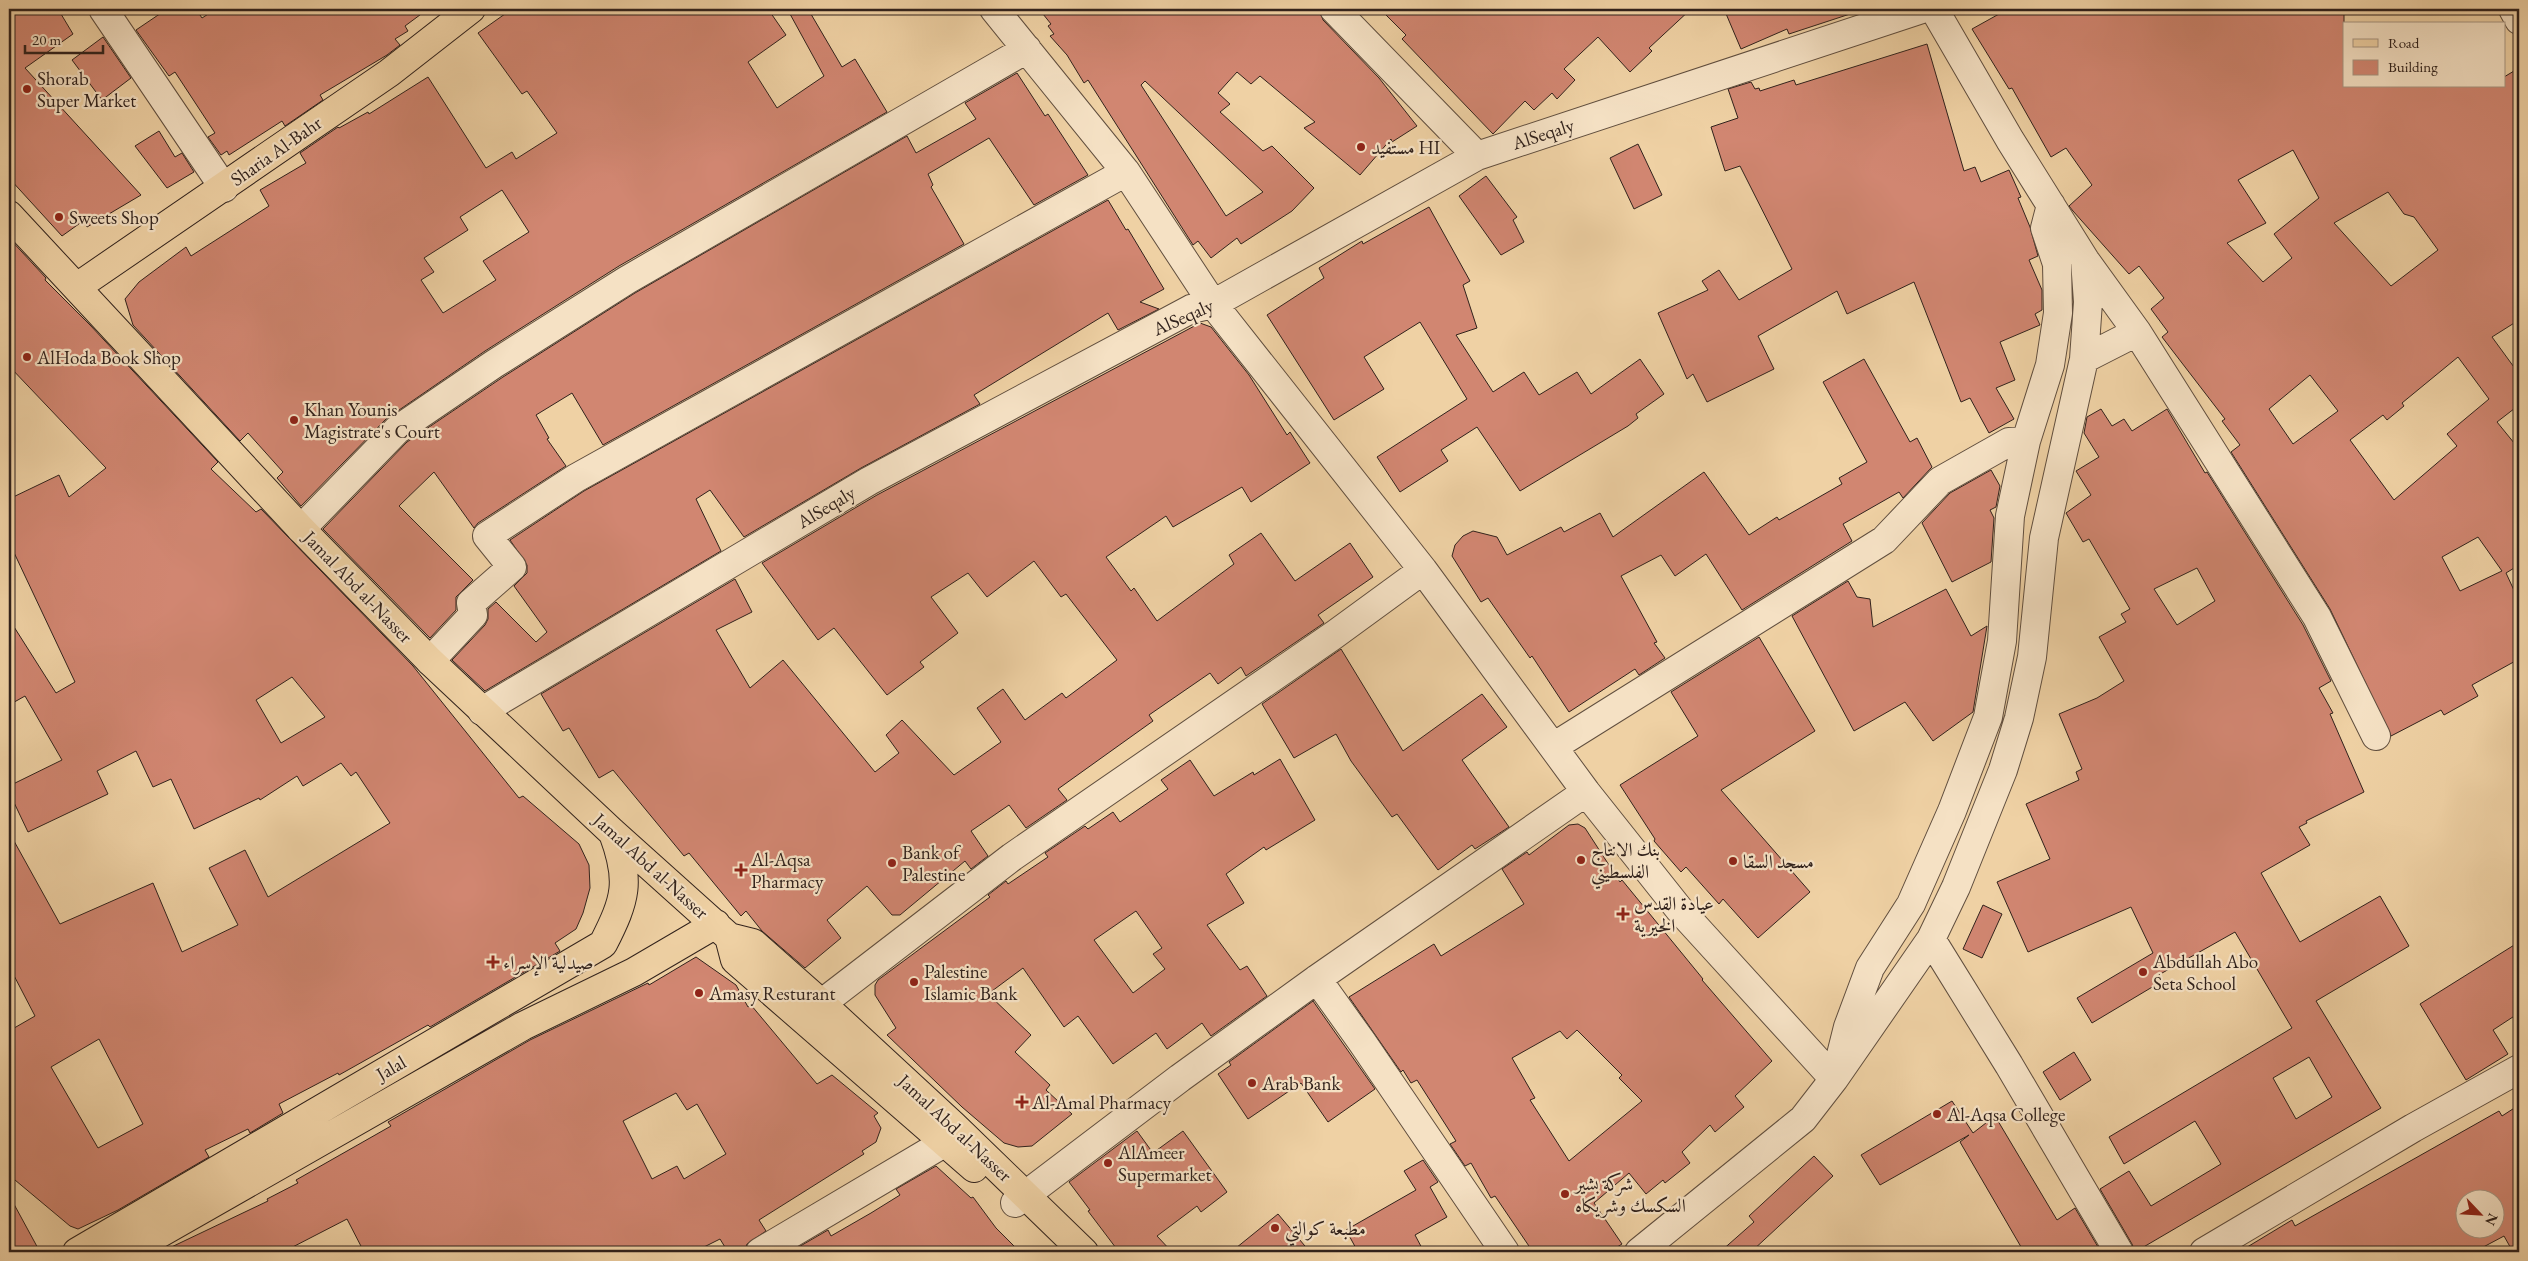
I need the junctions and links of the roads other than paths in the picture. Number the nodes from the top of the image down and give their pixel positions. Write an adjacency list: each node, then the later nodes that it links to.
1 (103, 9): 12 (street)
2 (471, 9): 12 (main road, Sharia Al-Bahr)
3 (994, 9): 9 (street)
4 (1334, 9): 10 (street)
5 (1922, 9): 10 (street, AlSeqaly)
6 (1934, 9): 13 (street)
7 (2513, 9): 8 (street)
8 (2519, 20)
9 (1027, 49): 11 (street); 21 (street)
10 (1477, 156): 17 (street, AlSeqaly)
11 (1126, 172): 17 (street); 23 (street)
12 (224, 188): 16 (main road, Sharia Al-Bahr)
13 (2051, 206): 15 (street); 20 (street)
14 (9, 215): 16 (main road, Jamal Abd al-Nasser)
15 (2085, 260): 18 (street); 19 (street)
16 (77, 287): 21 (main road, Jamal Abd al-Nasser)
17 (1213, 304): 22 (street); 24 (street, AlSeqaly)
18 (2137, 332): 19 (street); 25 (street)
19 (2084, 359): 30 (street)
20 (2026, 441): 26 (street); 34 (street)
21 (301, 529): 23 (main road, Jamal Abd al-Nasser)
22 (1423, 570): 26 (street); 32 (street)
23 (430, 661): 24 (main road, Jamal Abd al-Nasser)
24 (482, 711): 28 (main road, Jamal Abd al-Nasser)
25 (2376, 736)
26 (1553, 747): 27 (street)
27 (1586, 792): 31 (street); 34 (street)
28 (612, 832): 29 (main road, Jamal Abd al-Nasser); 37 (main road, Jalal)
29 (722, 930): 32 (main road, Jamal Abd al-Nasser); 38 (main road, Jalal)
30 (1930, 939): 34 (street); 44 (street)
31 (1317, 979): 36 (street); 42 (street)
32 (812, 1011): 35 (main road, Jamal Abd al-Nasser); 36 (main road, Jamal Abd al-Nasser)
33 (2519, 1069): 45 (street)
34 (1834, 1080): 43 (street)
35 (944, 1143): 36 (main road, Jamal Abd al-Nasser); 39 (street)
36 (1021, 1199): 40 (main road, Jamal Abd al-Nasser); 41 (main road, Jamal Abd al-Nasser)
37 (77, 1252)
38 (127, 1252)
39 (760, 1252)
40 (1063, 1252)
41 (1084, 1252)
42 (1505, 1252)
43 (1639, 1252)
44 (2119, 1252)
45 (2204, 1252)

